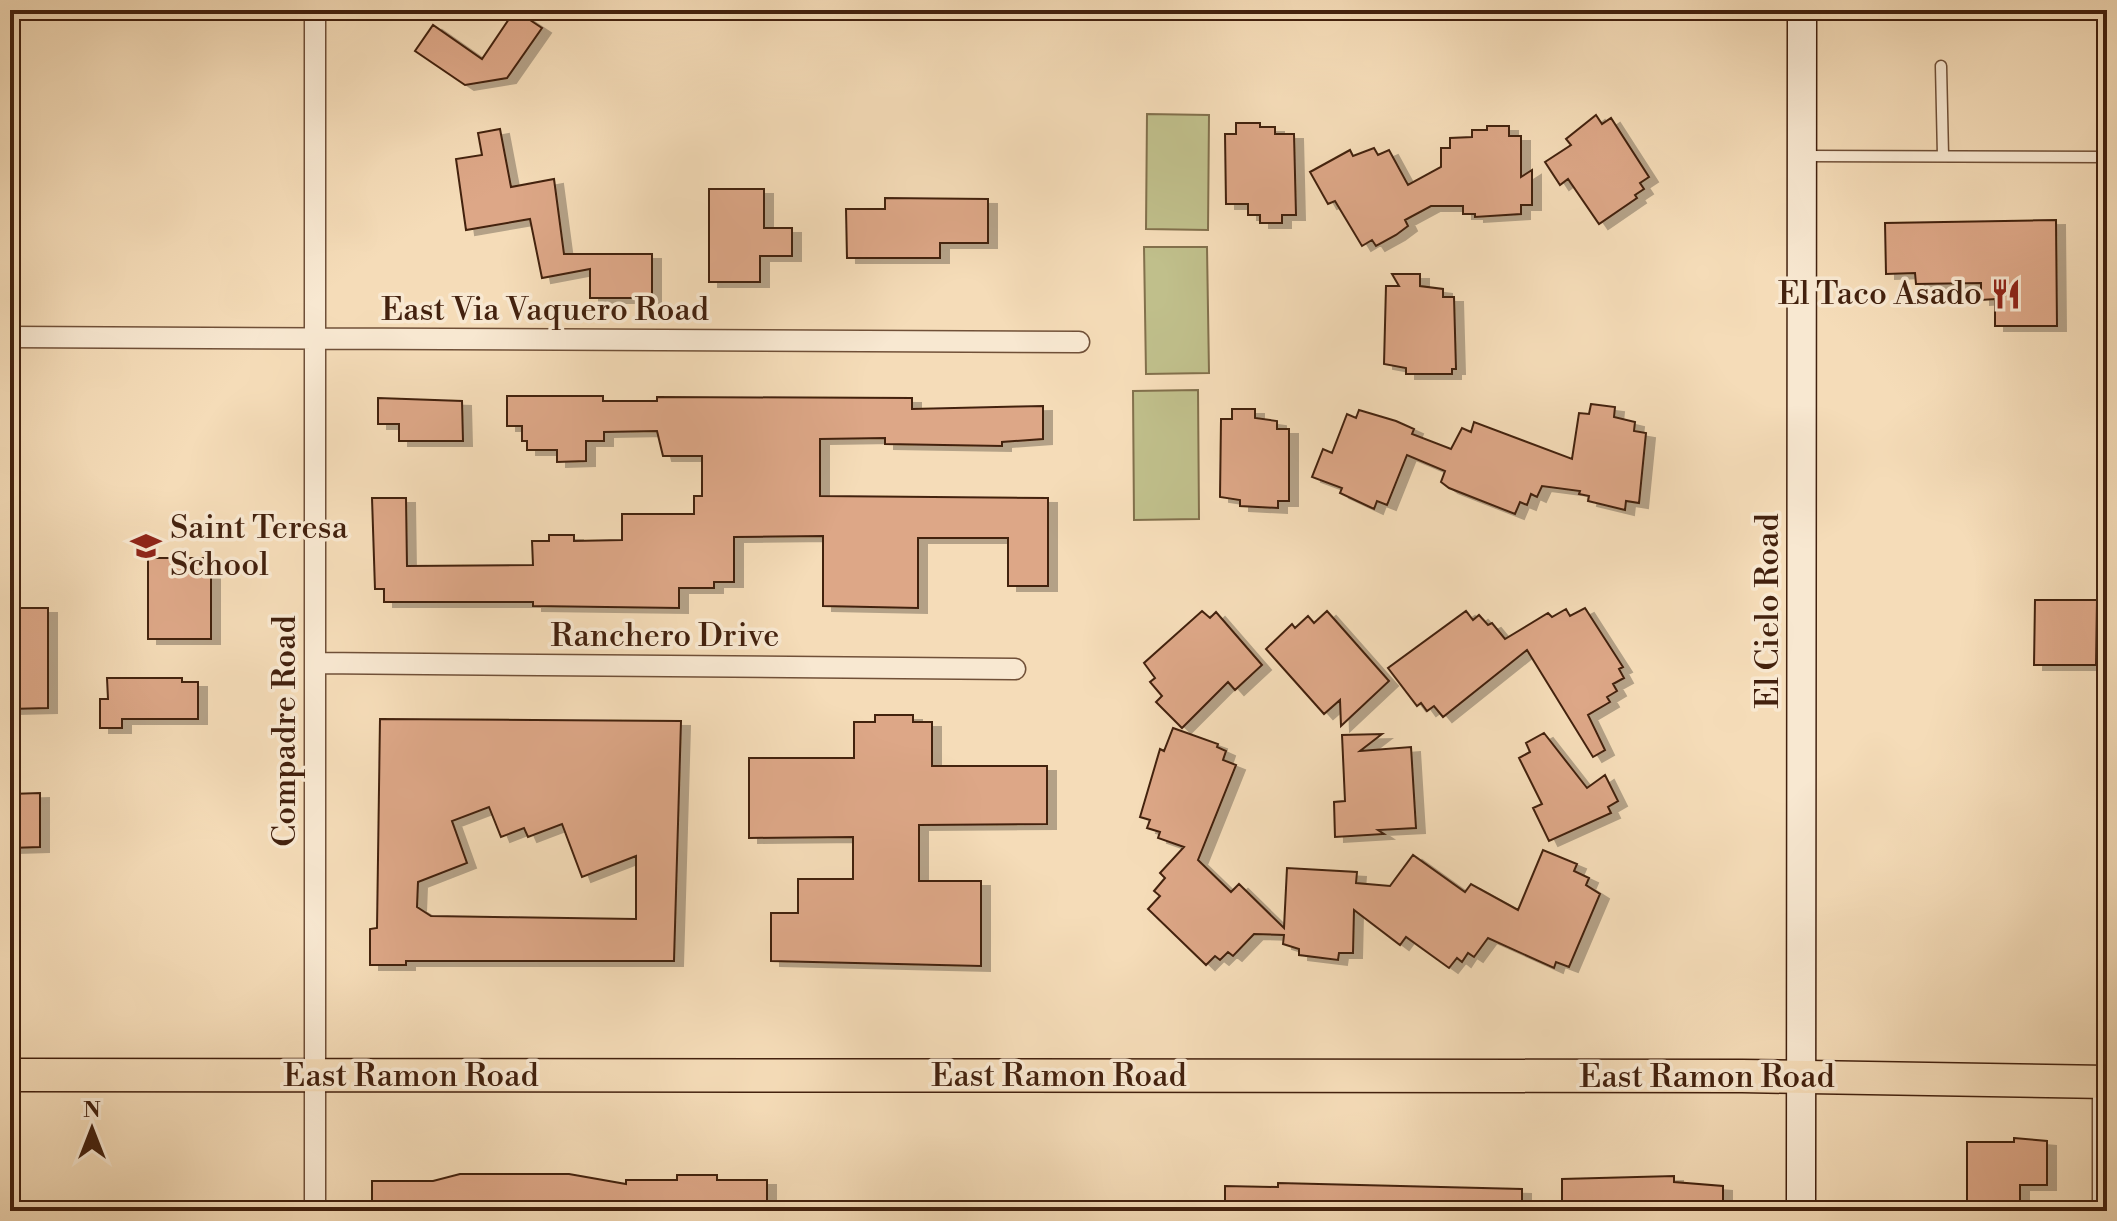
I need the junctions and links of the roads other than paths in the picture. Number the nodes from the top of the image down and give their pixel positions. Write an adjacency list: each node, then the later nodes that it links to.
1 (315, 10): 8 (street, Compadre Road)
2 (1802, 10): 4 (main road, El Cielo Road)
3 (1941, 66): 5 (lane)
4 (1801, 156): 5 (lane); 14 (main road, El Cielo Road)
5 (1943, 156): 6 (lane)
6 (2107, 157)
7 (10, 337): 8 (street, East Via Vaquero Road)
8 (316, 339): 9 (street, East Via Vaquero Road); 10 (street, Compadre Road)
9 (1079, 342)
10 (315, 663): 11 (street, Ranchero Drive); 13 (street, Compadre Road)
11 (1015, 669)
12 (10, 1075): 13 (main road, East Ramon Road)
13 (316, 1076): 14 (main road, East Ramon Road); 16 (street, Compadre Road)
14 (1801, 1077): 15 (main road, East Ramon Road); 17 (main road, El Cielo Road)
15 (2105, 1082): 18 (street)
16 (315, 1211)
17 (1801, 1211)
18 (2103, 1211)

